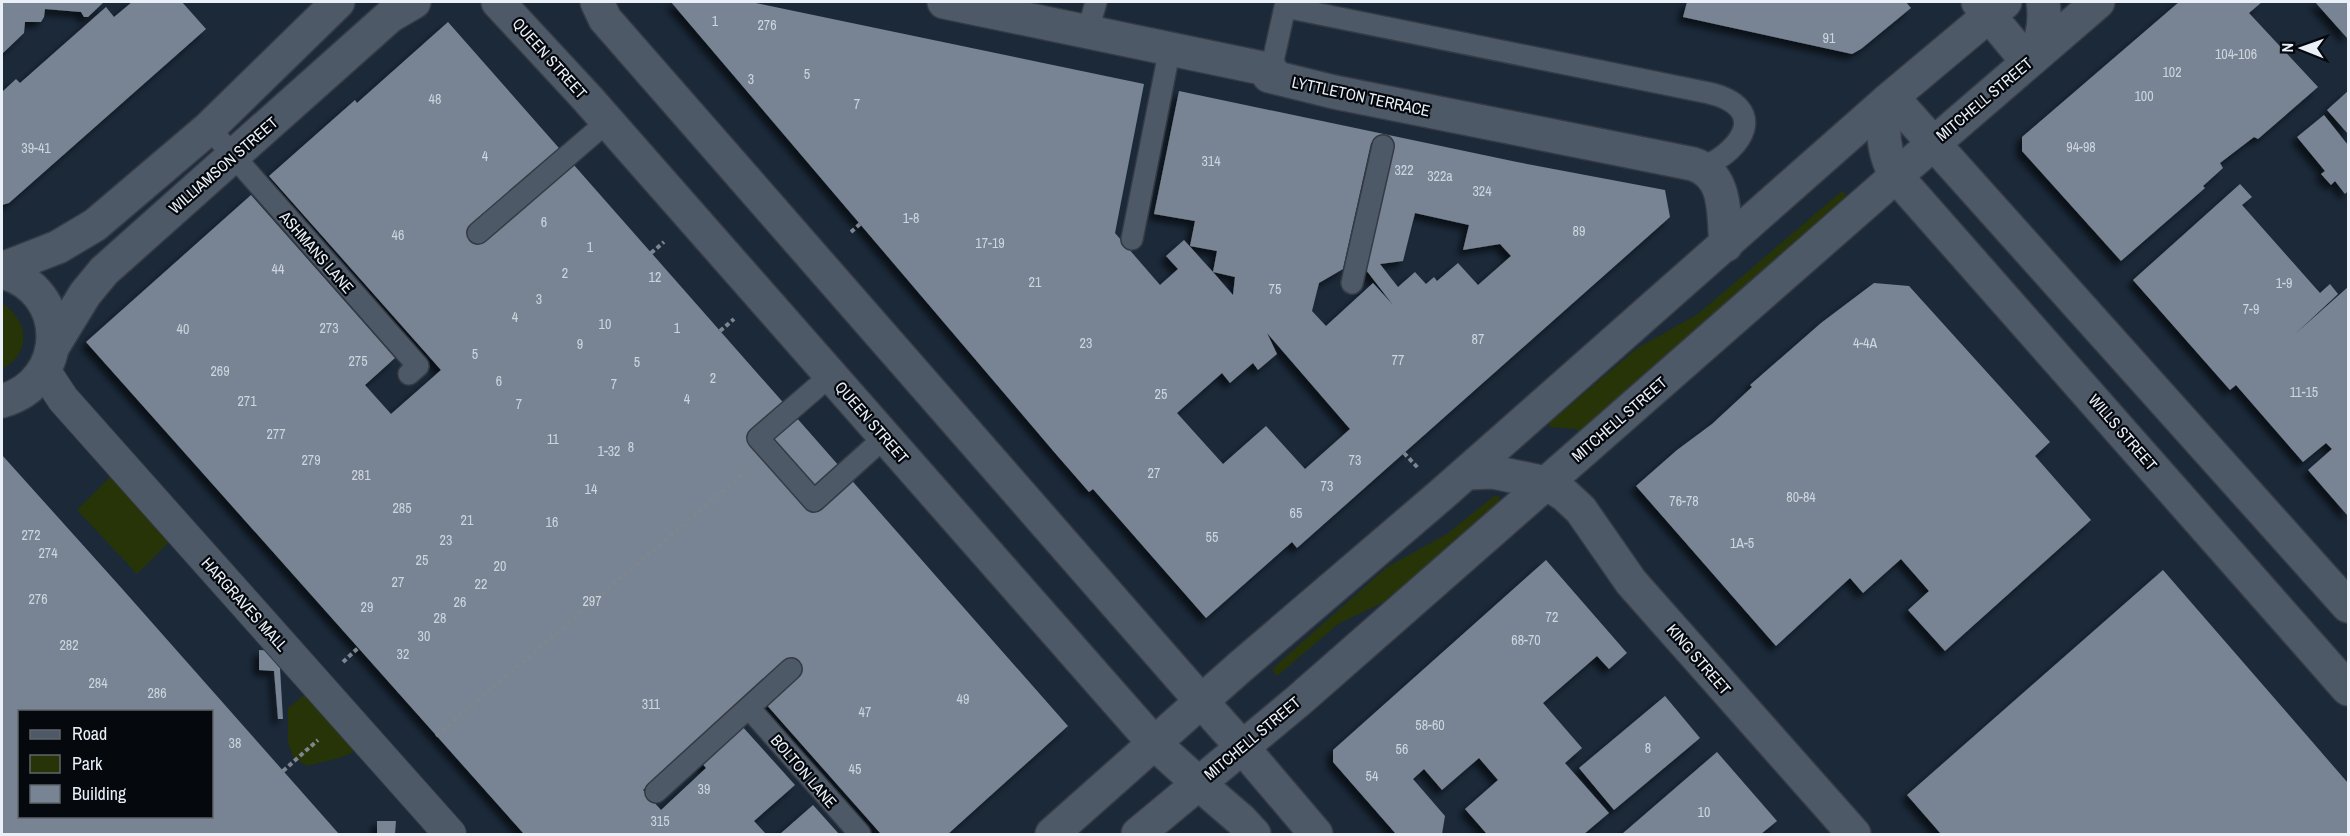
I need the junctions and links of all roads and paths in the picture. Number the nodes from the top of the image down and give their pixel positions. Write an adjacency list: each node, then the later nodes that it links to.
1 (338, 2): 17 (street)
2 (414, 2): 20 (street, WILLIAMSON STREET)
3 (498, 2): 16 (street, QUEEN STREET)
4 (597, 2): 43 (street)
5 (944, 2): 9 (street, LYTTLETON TERRACE)
6 (2043, 2): 13 (street)
7 (2098, 2): 13 (street, MITCHELL STREET)
8 (1285, 4): 14 (lane); 21 (lane)
9 (987, 6): 11 (street, LYTTLETON TERRACE)
10 (1991, 6): 13 (street); 15 (street)
11 (1092, 16): 12 (street, LYTTLETON TERRACE)
12 (1170, 48): 14 (street, LYTTLETON TERRACE); 26 (lane)
13 (2031, 59): 18 (street, MITCHELL STREET)
14 (1271, 70): 21 (street, LYTTLETON TERRACE)
15 (1890, 99): 18 (street); 22 (street); 27 (street)
16 (607, 122): 25 (lane); 34 (street, QUEEN STREET)
17 (209, 128): 20 (lane, ASHMANS LANE); 28 (street)
18 (1934, 142): 22 (street, MITCHELL STREET); 40 (street)
19 (1383, 146): 29 (lane)
20 (233, 157): 32 (street, WILLIAMSON STREET); 33 (lane, ASHMANS LANE)
21 (1703, 167): 27 (street)
22 (1896, 176): 39 (street, MITCHELL STREET); 42 (street, WILLS STREET)
23 (860, 224): 24 (path)
24 (851, 232)
25 (478, 233)
26 (1132, 239)
27 (1726, 245): 38 (street)
28 (2, 271): 32 (street)
29 (1352, 283)
30 (739, 314): 31 (path)
31 (720, 331)
32 (48, 359): 35 (street, WILLIAMSON STREET); 45 (street, HARGRAVES MALL)
33 (409, 374)
34 (831, 375): 36 (street, QUEEN STREET); 37 (lane)
35 (2, 401)
36 (885, 437): 37 (lane); 47 (street, QUEEN STREET)
37 (769, 451): 46 (path)
38 (1467, 472): 39 (street); 43 (street)
39 (1546, 483): 48 (street, MITCHELL STREET); 58 (street, KING STREET)
40 (2349, 606)
41 (791, 669): 44 (lane)
42 (2349, 689)
43 (1201, 701): 47 (street); 48 (street)
44 (749, 708): 51 (lane); 53 (lane, BOLTON LANE)
45 (345, 717): 49 (path); 52 (street, HARGRAVES MALL)
46 (436, 736)
47 (1154, 743): 50 (street, QUEEN STREET); 54 (street)
48 (1243, 748): 50 (street, MITCHELL STREET); 57 (street)
49 (283, 771)
50 (1198, 783): 55 (street, MITCHELL STREET); 56 (street, QUEEN STREET)
51 (656, 792)
52 (450, 834)
53 (860, 834)
54 (1052, 834)
55 (1138, 834)
56 (1254, 834)
57 (1316, 834)
58 (1854, 834)

